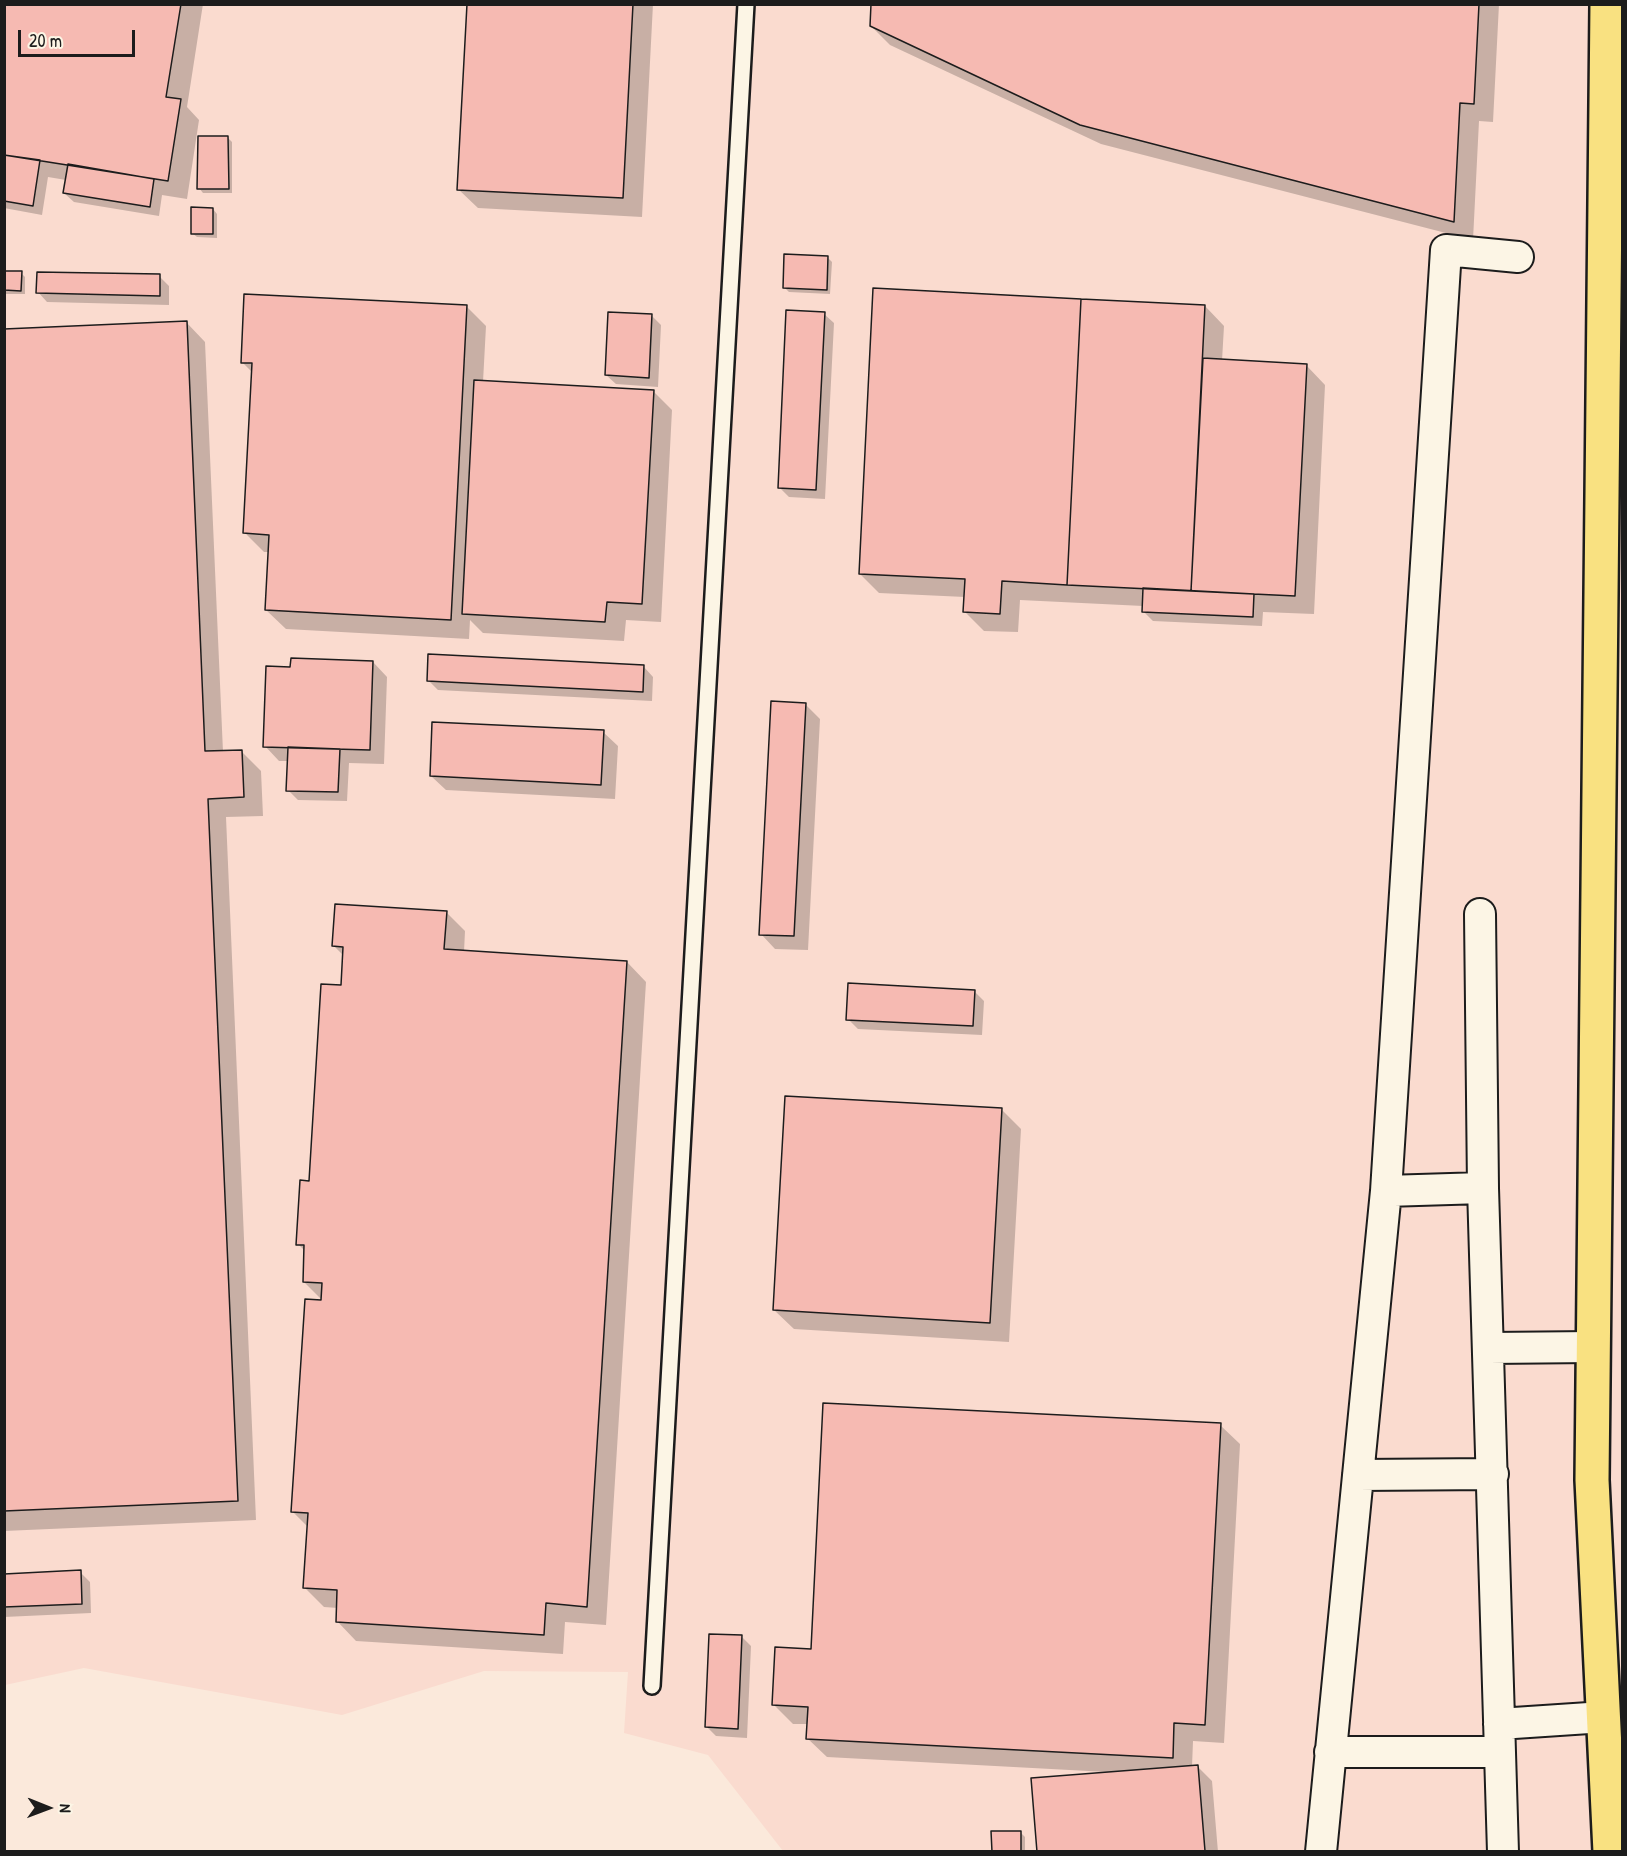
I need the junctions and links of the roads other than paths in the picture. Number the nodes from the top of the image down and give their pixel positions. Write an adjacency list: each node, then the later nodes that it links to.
1 (746, 4): 11 (lane)
2 (1607, 4): 7 (main road)
3 (1518, 257): 6 (street)
4 (1480, 914): 5 (street)
5 (1483, 1188): 6 (street); 8 (street)
6 (1386, 1191): 10 (street)
7 (1593, 1347): 8 (street); 12 (main road)
8 (1489, 1348): 9 (street)
9 (1493, 1474): 10 (street); 13 (street)
10 (1358, 1475): 14 (street)
11 (652, 1686)
12 (1604, 1717): 13 (street); 17 (main road)
13 (1500, 1738): 14 (street); 16 (street)
14 (1330, 1752): 15 (street)
15 (1321, 1851)
16 (1503, 1851)
17 (1610, 1851)

